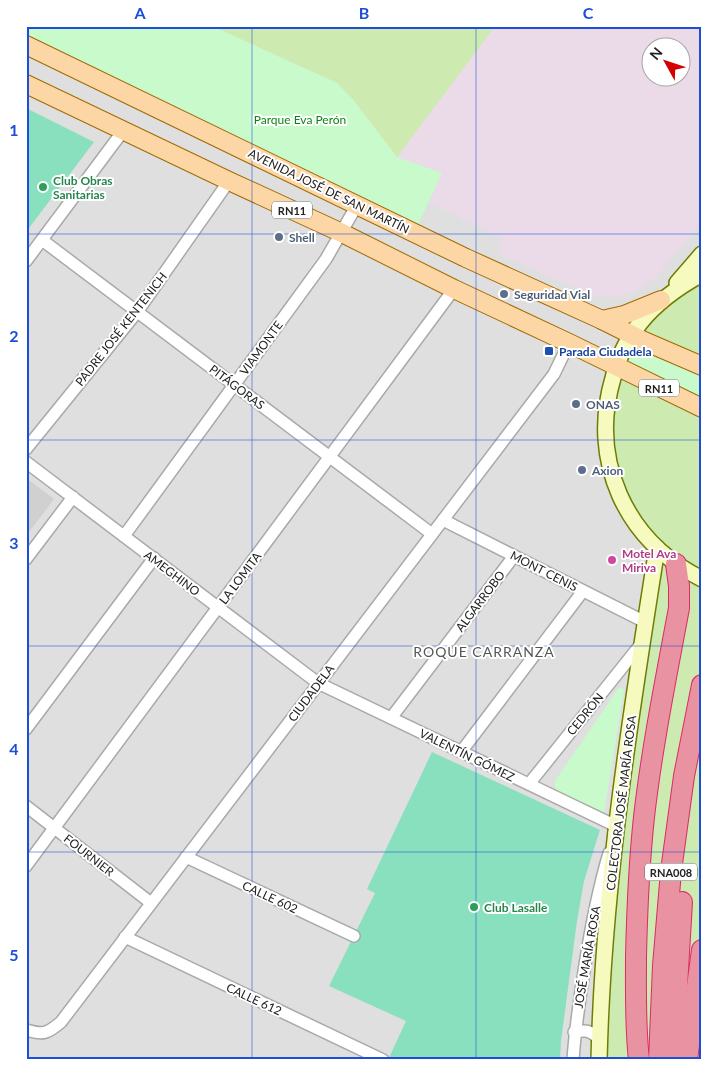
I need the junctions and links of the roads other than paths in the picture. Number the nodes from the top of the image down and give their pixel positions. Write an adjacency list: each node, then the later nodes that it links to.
1 (26, 45): 5 (main road, AVENIDA JOSÉ DE SAN MARTÍN / RN11)
2 (26, 84): 3 (main road, RN11)
3 (123, 131): 4 (main road, RN11); 7 (street)
4 (229, 181): 6 (main road, RN11); 13 (street, PADRE JOSÉ KENTENICH)
5 (357, 205): 6 (street, VIAMONTE); 14 (main road, AVENIDA JOSÉ DE SAN MARTÍN / RN11)
6 (342, 233): 11 (main road, RN11); 19 (street, VIAMONTE)
7 (42, 240): 9 (street); 13 (street, PITÁGORAS)
8 (702, 254): 12 (main road)
9 (26, 261)
10 (702, 274): 12 (main road)
11 (454, 289): 16 (main road, RN11); 22 (street, LA LOMITA)
12 (664, 298): 14 (main road); 15 (main road)
13 (137, 312): 19 (street, PITÁGORAS); 21 (street, PADRE JOSÉ KENTENICH)
14 (602, 320): 15 (main road, AVENIDA JOSÉ DE SAN MARTÍN / RN11)
15 (632, 334): 17 (main road, RN11); 18 (main road)
16 (569, 344): 18 (main road, RN11); 25 (street, CIUDADELA)
17 (702, 366)
18 (616, 367): 20 (main road, RN11); 28 (main road)
19 (234, 385): 22 (street, PITÁGORAS); 27 (street, VIAMONTE)
20 (702, 408)
21 (26, 449)
22 (330, 457): 26 (street, PITÁGORAS); 35 (street, LA LOMITA)
23 (26, 462): 24 (street, AMEGHINO)
24 (73, 497): 27 (street, AMEGHINO); 31 (street)
25 (443, 520): 26 (street, CIUDADELA); 29 (street, MONT CENIS)
26 (432, 534): 38 (street, CIUDADELA)
27 (124, 536): 30 (street, AMEGHINO)
28 (656, 548): 32 (main road); 36 (main road, COLECTORA JOSÉ MARÍA ROSA)
29 (514, 556): 34 (street, MONT CENIS); 40 (street, ALGARROBO)
30 (154, 558): 35 (street, AMEGHINO); 41 (street)
31 (26, 559)
32 (676, 564): 33 (main road); 60 (highway)
33 (702, 579)
34 (583, 591): 36 (street, MONT CENIS); 42 (street)
35 (218, 608): 38 (street, AMEGHINO); 47 (street, LA LOMITA)
36 (645, 622): 37 (main road, COLECTORA JOSÉ MARÍA ROSA)
37 (641, 644): 44 (street, CEDRÓN); 46 (main road, COLECTORA JOSÉ MARÍA ROSA)
38 (318, 683): 40 (street, VALENTÍN GÓMEZ); 48 (street, CIUDADELA)
39 (702, 686): 61 (highway, RNA008)
40 (391, 718): 42 (street, VALENTÍN GÓMEZ)
41 (26, 729)
42 (461, 752): 44 (street, VALENTÍN GÓMEZ)
43 (702, 759): 62 (highway, RNA008)
44 (529, 784): 46 (street, VALENTÍN GÓMEZ)
45 (26, 806): 47 (street, FOURNIER)
46 (616, 826): 55 (street, JOSÉ MARÍA ROSA); 56 (main road, COLECTORA JOSÉ MARÍA ROSA)
47 (55, 828): 49 (street, LA LOMITA); 50 (street, FOURNIER)
48 (186, 858): 50 (street, CIUDADELA); 51 (street, CALLE 602)
49 (26, 866)
50 (151, 904): 52 (street, CIUDADELA)
51 (354, 936)
52 (125, 937): 54 (street, CIUDADELA); 57 (street, CALLE 612)
53 (702, 950): 63 (highway)
54 (26, 1030)
55 (574, 1032): 56 (street); 58 (street, JOSÉ MARÍA ROSA)
56 (599, 1038): 59 (main road, COLECTORA JOSÉ MARÍA ROSA)
57 (383, 1060)
58 (572, 1060)
59 (598, 1060)
60 (638, 1060)
61 (659, 1060)
62 (674, 1060)
63 (687, 1060)

